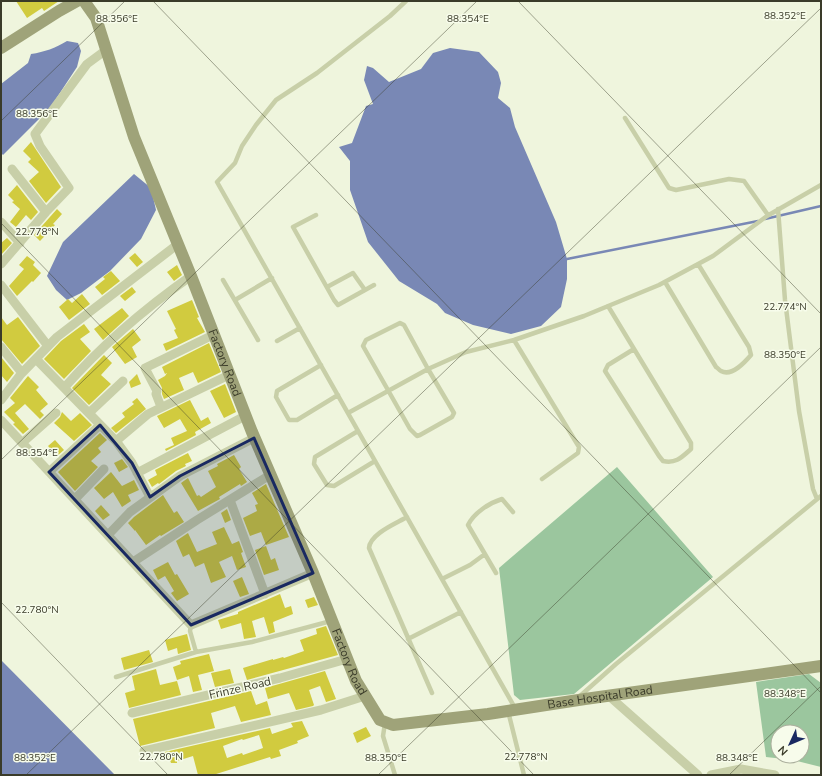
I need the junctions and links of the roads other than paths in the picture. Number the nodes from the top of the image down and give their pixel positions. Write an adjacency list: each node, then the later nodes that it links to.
1 (77, 1): 4 (street)
2 (84, 1): 5 (street, Factory Road)
3 (406, 1): 19 (lane)
4 (1, 48)
5 (106, 50): 10 (street); 15 (street, Factory Road)
6 (625, 118): 12 (lane)
7 (12, 169): 10 (street)
8 (821, 185): 9 (lane)
9 (778, 211): 12 (lane); 64 (lane)
10 (46, 212): 14 (street)
11 (316, 215): 24 (lane)
12 (767, 216): 17 (lane)
13 (1, 222): 14 (street)
14 (20, 243): 16 (street)
15 (178, 244): 18 (street, Factory Road); 33 (street)
16 (1, 264)
17 (698, 264): 21 (lane); 21 (lane)
18 (190, 276): 29 (street, Factory Road); 42 (street)
19 (272, 278): 26 (lane); 28 (lane)
20 (223, 280): 26 (lane)
21 (665, 282): 27 (lane)
22 (374, 284): 25 (lane)
23 (1, 285): 33 (street)
24 (327, 287): 25 (lane); 25 (lane)
25 (364, 290)
26 (235, 300): 30 (lane)
27 (608, 306): 31 (lane); 35 (lane)
28 (300, 328): 32 (lane); 37 (lane)
29 (213, 336): 40 (street, Factory Road); 46 (street)
30 (258, 340)
31 (514, 340): 38 (lane); 62 (lane)
32 (277, 341)
33 (48, 346): 36 (street)
34 (1, 347): 39 (street)
35 (634, 349): 35 (lane)
36 (36, 359): 39 (street); 42 (street)
37 (321, 365): 44 (lane); 44 (lane)
38 (428, 369): 43 (lane); 43 (lane); 43 (lane)
39 (22, 373): 45 (street)
40 (230, 375): 46 (street); 50 (street, Factory Road)
41 (123, 381): 48 (street)
42 (64, 388): 48 (street)
43 (388, 391): 49 (lane)
44 (338, 396): 49 (lane)
45 (1, 400)
46 (160, 407): 55 (street)
47 (56, 413): 56 (street)
48 (88, 413): 52 (street)
49 (348, 413): 53 (lane)
50 (245, 416): 54 (street, Factory Road); 60 (street)
51 (1, 420): 56 (street)
52 (100, 425): 55 (street); 59 (street)
53 (358, 431): 57 (lane); 57 (lane)
54 (254, 438): 61 (street, Factory Road); 63 (street)
55 (116, 441): 60 (street)
56 (22, 443): 59 (street)
57 (375, 461): 68 (lane)
58 (104, 469): 65 (street)
59 (49, 472): 65 (street)
60 (137, 473): 63 (street)
61 (270, 475): 66 (street); 72 (street, Factory Road)
62 (542, 479)
63 (150, 497): 69 (street)
64 (819, 497): 87 (lane)
65 (74, 499): 69 (street)
66 (230, 500): 71 (street); 75 (street)
67 (513, 512): 70 (lane)
68 (407, 517): 74 (lane); 79 (lane)
69 (108, 535): 71 (street)
70 (485, 554): 73 (lane); 74 (lane)
71 (133, 562): 78 (street)
72 (313, 573): 75 (street); 77 (street, Factory Road)
73 (496, 573)
74 (442, 579): 76 (lane)
75 (265, 594): 78 (street)
76 (461, 612): 79 (lane); 88 (lane)
77 (332, 620): 80 (lane); 81 (street, Factory Road)
78 (191, 625): 80 (lane)
79 (408, 639): 84 (lane)
80 (196, 652): 83 (lane)
81 (347, 659): 85 (street, Factory Road); 89 (street, Frinze Road)
82 (821, 666): 86 (street, Base Hospital Road)
83 (116, 677)
84 (432, 693)
85 (365, 696): 90 (street, Factory Road); 91 (street)
86 (609, 696): 87 (street, Base Hospital Road); 94 (street)
87 (574, 701): 88 (street, Base Hospital Road)
88 (512, 711): 90 (street, Base Hospital Road); 93 (lane)
89 (132, 713)
90 (382, 721): 92 (lane)
91 (144, 751)
92 (395, 775)
93 (524, 775)
94 (698, 775)
95 (711, 775): 96 (street)
96 (775, 775)

